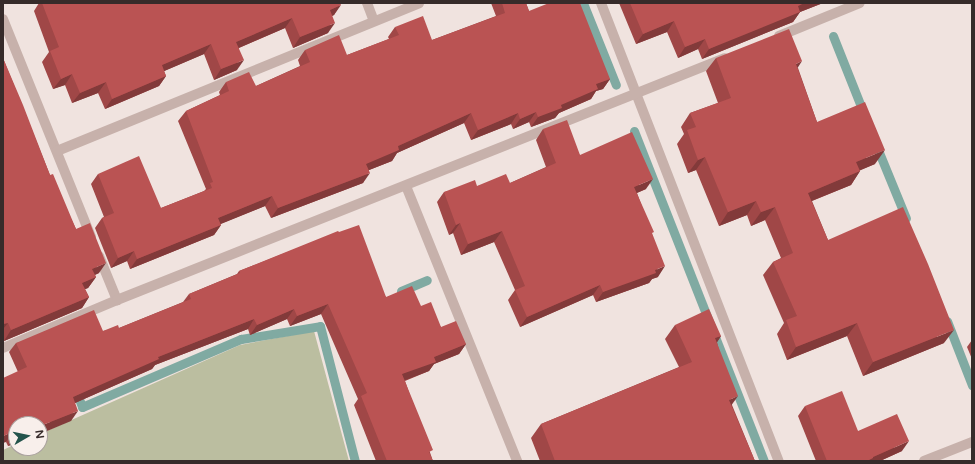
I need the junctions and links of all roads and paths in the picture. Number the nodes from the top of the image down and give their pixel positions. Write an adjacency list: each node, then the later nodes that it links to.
1 (367, 3): 6 (street)
2 (419, 3): 6 (street)
3 (601, 3): 9 (street)
4 (860, 3): 7 (street)
5 (3, 19): 10 (street)
6 (374, 21): 10 (street)
7 (766, 41)
8 (738, 52): 9 (street)
9 (636, 93): 11 (street); 16 (street)
10 (56, 151): 12 (street)
11 (406, 186): 12 (street); 15 (street)
12 (117, 300): 13 (street)
13 (3, 348)
14 (972, 442): 17 (street)
15 (517, 461)
16 (779, 461)
17 (924, 461)

